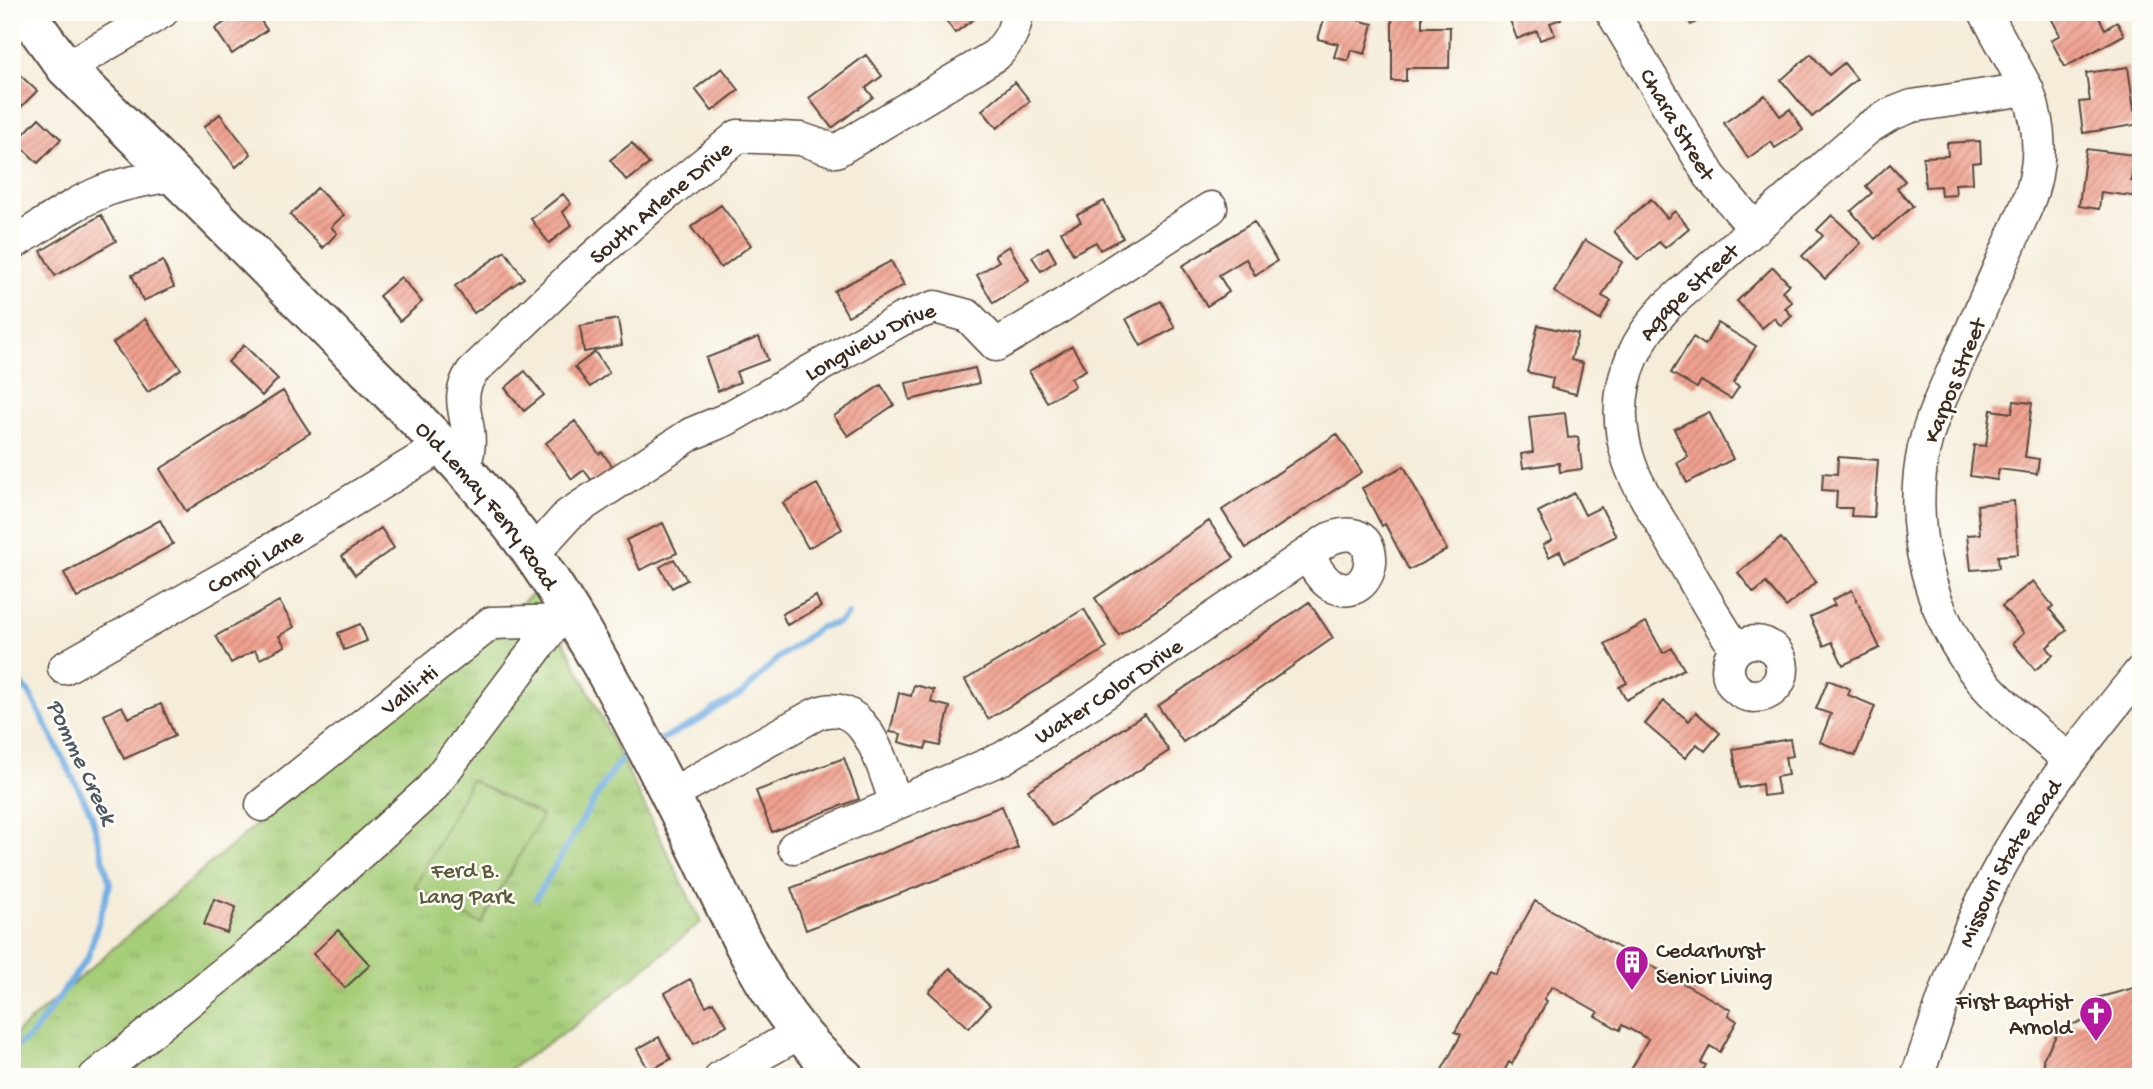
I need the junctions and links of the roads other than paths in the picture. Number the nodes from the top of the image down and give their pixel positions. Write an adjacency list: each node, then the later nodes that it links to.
1 (25, 12): 6 (main road, Old Lemay Ferry Road)
2 (162, 12): 6 (street)
3 (1017, 12): 12 (street, South Arlene Drive)
4 (1612, 12): 10 (street, Chara Street)
5 (1985, 12): 7 (street, Karpos Street)
6 (66, 68): 8 (main road, Old Lemay Ferry Road)
7 (2027, 89): 10 (street, Agape Street); 19 (street, Karpos Street)
8 (174, 175): 11 (street); 12 (main road, Old Lemay Ferry Road)
9 (1210, 208): 13 (street, Longview Drive)
10 (1755, 229): 16 (street, Agape Street)
11 (12, 244)
12 (453, 456): 13 (main road, Old Lemay Ferry Road); 17 (street, Compi Lane)
13 (533, 554): 15 (main road, Old Lemay Ferry Road)
14 (1307, 555): 21 (street, Water Color Drive)
15 (566, 621): 20 (main road, Old Lemay Ferry Road); 22 (street, Valli-Hi); 25 (street)
16 (1736, 649)
17 (64, 668)
18 (2141, 671): 19 (street, Missouri State Road)
19 (2070, 760): 28 (street, Missouri State Road)
20 (670, 795): 21 (street); 24 (main road, Old Lemay Ferry Road)
21 (897, 803): 23 (street, Water Color Drive)
22 (262, 805)
23 (794, 847)
24 (799, 1033): 26 (street); 27 (main road, Old Lemay Ferry Road)
25 (95, 1077)
26 (721, 1077)
27 (845, 1077)
28 (1917, 1077)

